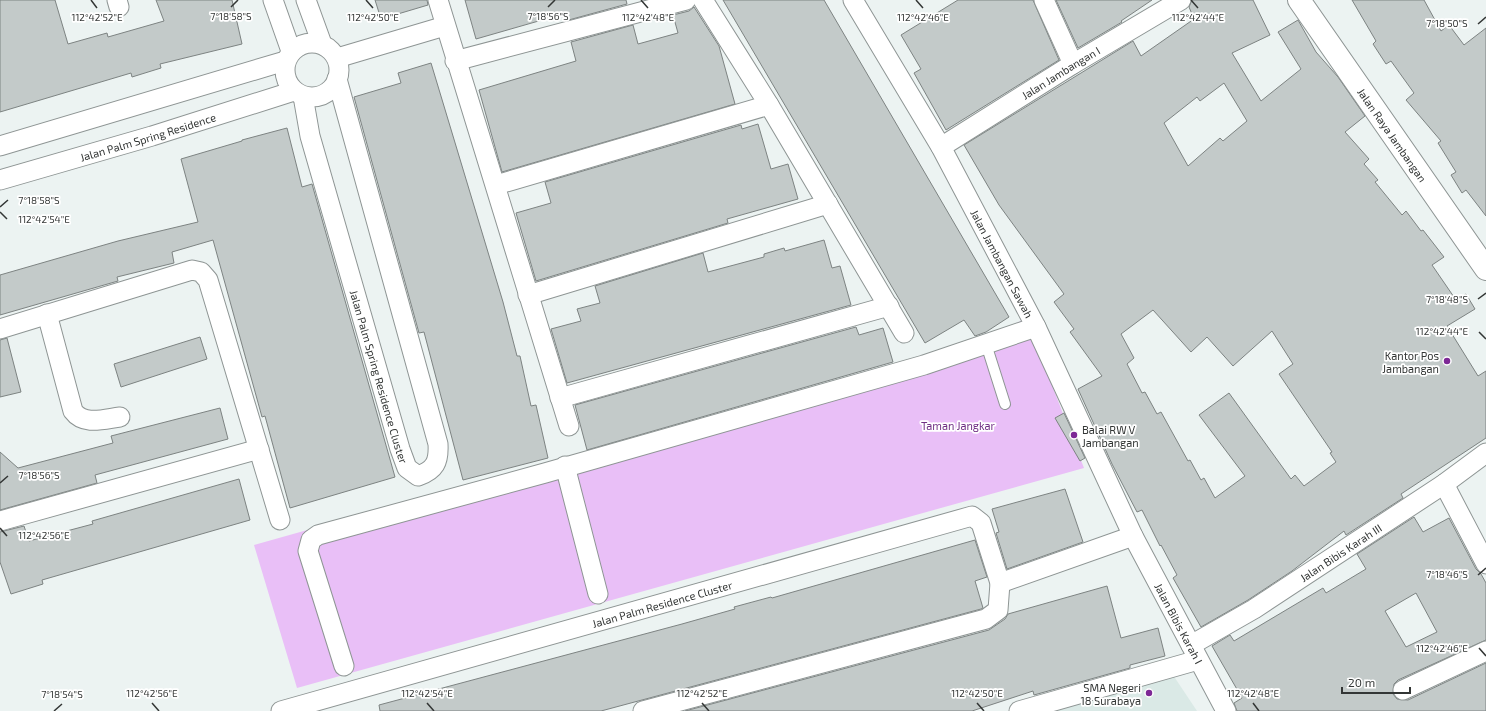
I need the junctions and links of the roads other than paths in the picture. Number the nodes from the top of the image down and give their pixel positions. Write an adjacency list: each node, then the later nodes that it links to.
1 (273, 0): 12 (street)
2 (306, 0): 11 (street)
3 (438, 0): 10 (street)
4 (686, 0): 14 (street)
5 (703, 0): 18 (street)
6 (853, 0): 20 (street, Jalan Jambangan Sawah)
7 (1044, 0): 15 (street)
8 (1181, 0): 15 (street, Jalan Jambangan I)
9 (1299, 0): 24 (main road, Jalan Raya Jambangan)
10 (445, 26): 13 (street); 14 (street)
11 (322, 44): 12 (street); 13 (street)
12 (288, 56): 17 (street); 19 (street)
13 (337, 58): 16 (street)
14 (455, 61): 22 (street)
15 (1073, 64): 20 (street, Jalan Jambangan I)
16 (338, 79): 17 (street); 17 (street, Jalan Palm Spring Residence Cluster)
17 (299, 93): 21 (street, Jalan Palm Spring Residence)
18 (769, 105): 22 (street); 23 (street)
19 (0, 146)
20 (941, 147): 28 (street, Jalan Jambangan Sawah)
21 (0, 180)
22 (496, 185): 25 (street)
23 (828, 204): 25 (street); 26 (street)
24 (1486, 269)
25 (528, 295): 32 (street)
26 (889, 306): 30 (street); 32 (street)
27 (47, 314): 29 (street); 34 (street); 36 (street)
28 (1036, 327): 31 (street); 42 (street, Jalan Jambangan Sawah)
29 (0, 329)
30 (904, 333)
31 (986, 344): 33 (lane); 38 (street)
32 (560, 398): 35 (street)
33 (1005, 404)
34 (120, 417)
35 (569, 426)
36 (259, 449): 40 (street); 41 (street)
37 (1486, 453): 39 (street, Jalan Bibis Karah III)
38 (565, 466): 45 (street); 48 (street)
39 (1444, 484): 43 (street); 47 (street, Jalan Bibis Karah III)
40 (280, 520)
41 (0, 521)
42 (1133, 536): 44 (street); 47 (street, Jalan Bibis Karah I)
43 (1486, 564)
44 (1000, 583): 50 (street, Jalan Palm Residence Cluster); 51 (street, Jalan Palm Residence Cluster)
45 (598, 594)
46 (1486, 650): 49 (street)
47 (1194, 652): 52 (street, Jalan Bibis Karah III); 53 (street, Jalan Bibis Karah I)
48 (344, 666)
49 (1404, 690)
50 (281, 711)
51 (643, 711)
52 (1019, 711)
53 (1226, 711)

